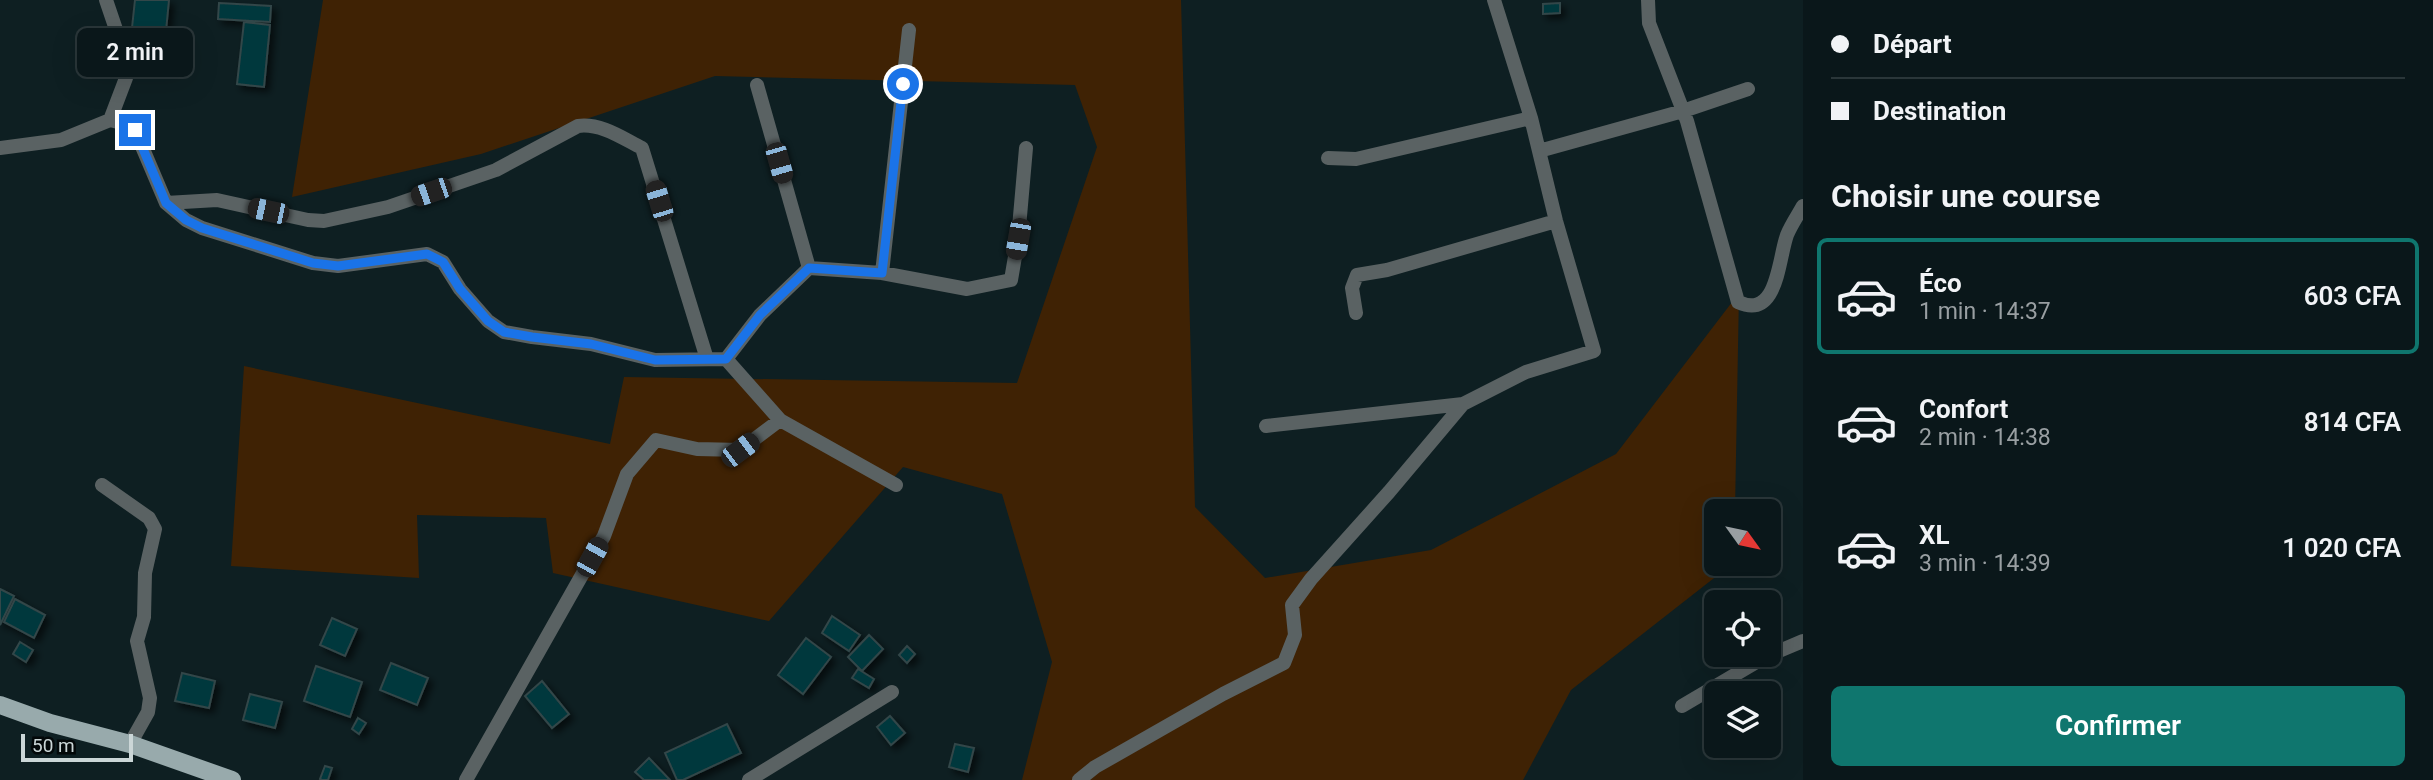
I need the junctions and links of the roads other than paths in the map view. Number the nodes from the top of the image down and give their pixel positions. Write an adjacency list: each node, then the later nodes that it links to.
1 (106, 0): 9 (street)
2 (1494, 0): 8 (street)
3 (1647, 0): 7 (street)
4 (909, 30): 18 (street)
5 (757, 85): 17 (street)
6 (1748, 89): 7 (street)
7 (1683, 111): 12 (street); 15 (street)
8 (1531, 118): 12 (street); 13 (street)
9 (110, 120): 10 (street); 14 (street)
10 (0, 148)
11 (1026, 148): 18 (street)
12 (1539, 151): 16 (street)
13 (1328, 158)
14 (166, 203): 20 (street); 20 (street)
15 (1803, 206)
16 (1556, 220): 19 (street); 22 (street)
17 (809, 268): 18 (street); 21 (street)
18 (882, 273)
19 (1356, 313)
20 (707, 359): 21 (street)
21 (726, 359): 23 (street)
22 (1463, 404): 24 (street); 35 (street)
23 (780, 419): 26 (street); 33 (street)
24 (1266, 426)
25 (102, 485): 31 (street)
26 (896, 485)
27 (1803, 641): 30 (street)
28 (892, 692): 34 (street)
29 (0, 705): 31 (main road)
30 (1682, 706)
31 (130, 744): 32 (main road)
32 (232, 780)
33 (466, 780)
34 (749, 780)
35 (1079, 780)

